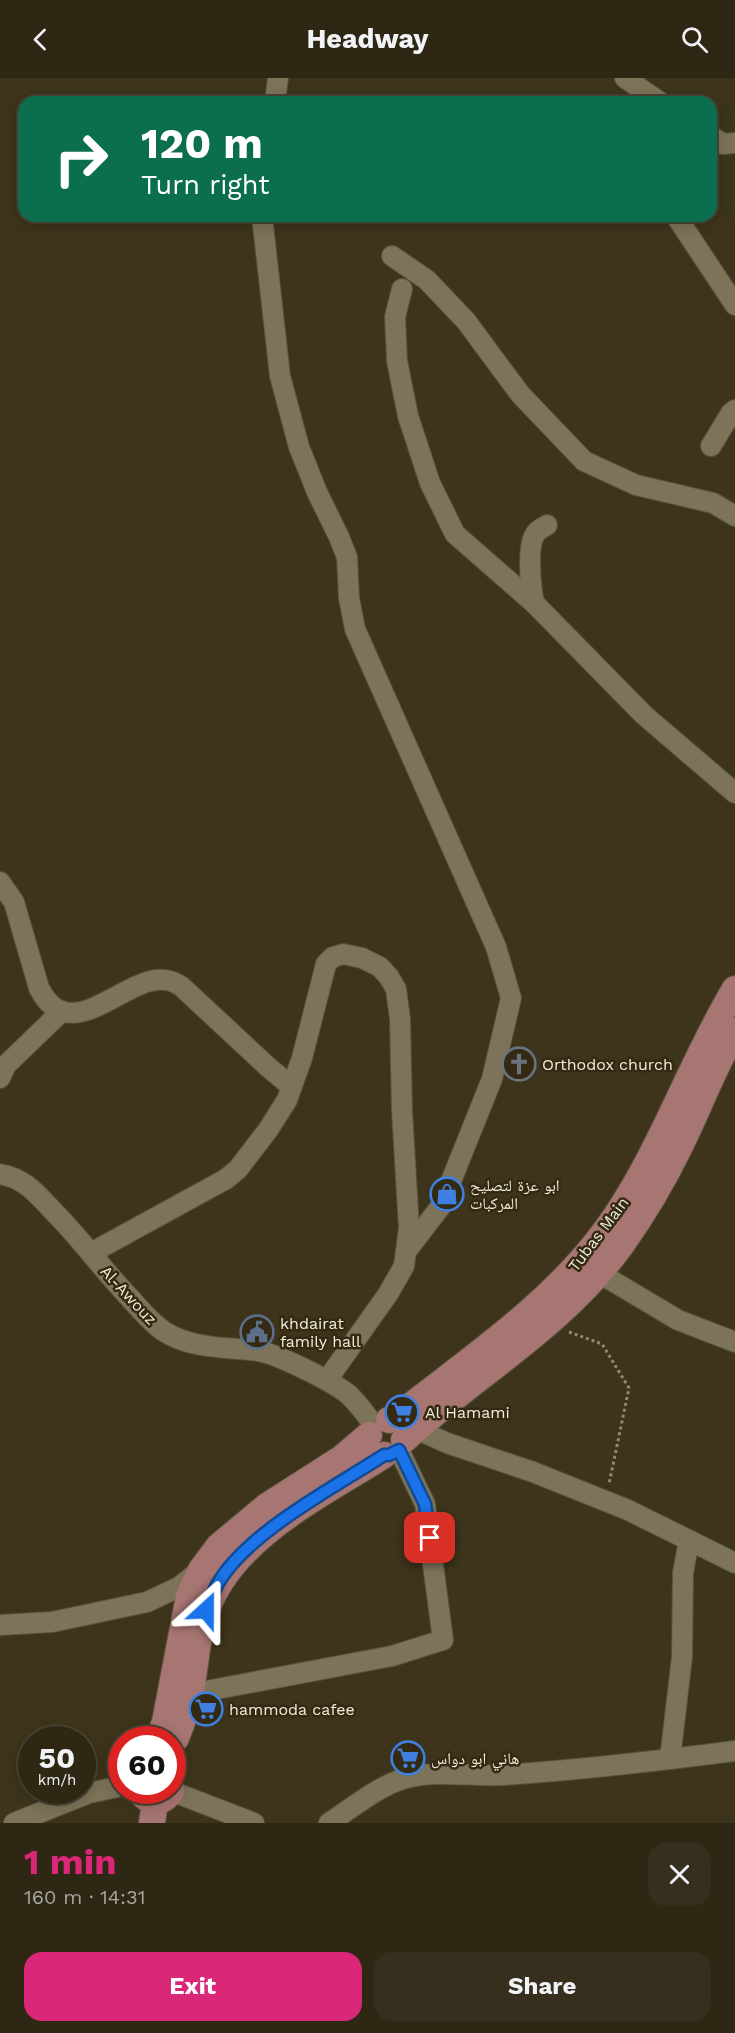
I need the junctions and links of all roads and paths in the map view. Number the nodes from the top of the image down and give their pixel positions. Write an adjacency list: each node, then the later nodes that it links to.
1 (278, 78): 3 (street)
2 (626, 78): 4 (street)
3 (276, 96)
4 (652, 96)
5 (263, 222): 23 (street)
6 (680, 222): 9 (street)
7 (392, 256): 12 (street)
8 (402, 289): 14 (street)
9 (735, 305)
10 (735, 410): 11 (street)
11 (711, 446)
12 (735, 516)
13 (547, 525): 14 (street)
14 (534, 603): 15 (street)
15 (735, 794)
16 (0, 882): 18 (street)
17 (735, 989): 29 (main road, Tubas Main)
18 (62, 1011): 20 (street); 21 (street)
19 (735, 1031): 25 (main road, Tubas Main)
20 (0, 1078)
21 (291, 1086): 23 (street); 24 (street)
22 (0, 1174): 24 (street, Al-Awouz)
23 (408, 1249): 28 (street)
24 (91, 1254): 28 (street, Al-Awouz)
25 (599, 1273): 26 (main road, Tubas Main); 27 (street)
26 (544, 1327): 29 (main road, Tubas Main); 30 (path)
27 (735, 1342)
28 (327, 1380): 29 (street, Al-Awouz)
29 (391, 1436): 30 (street); 33 (main road, Tubas Main); 35 (main road, Tubas Main); 35 (street)
30 (605, 1500): 31 (street)
31 (689, 1540): 32 (street); 39 (street)
32 (735, 1563)
33 (201, 1570): 34 (street); 36 (main road, Tubas Main)
34 (0, 1625)
35 (190, 1694): 37 (main road, Tubas Main)
36 (163, 1726)
37 (179, 1726)
38 (735, 1751): 39 (street)
39 (670, 1759): 44 (street)
40 (108, 1789): 42 (street)
41 (185, 1804): 43 (street)
42 (14, 1823)
43 (254, 1823)
44 (329, 1823)

